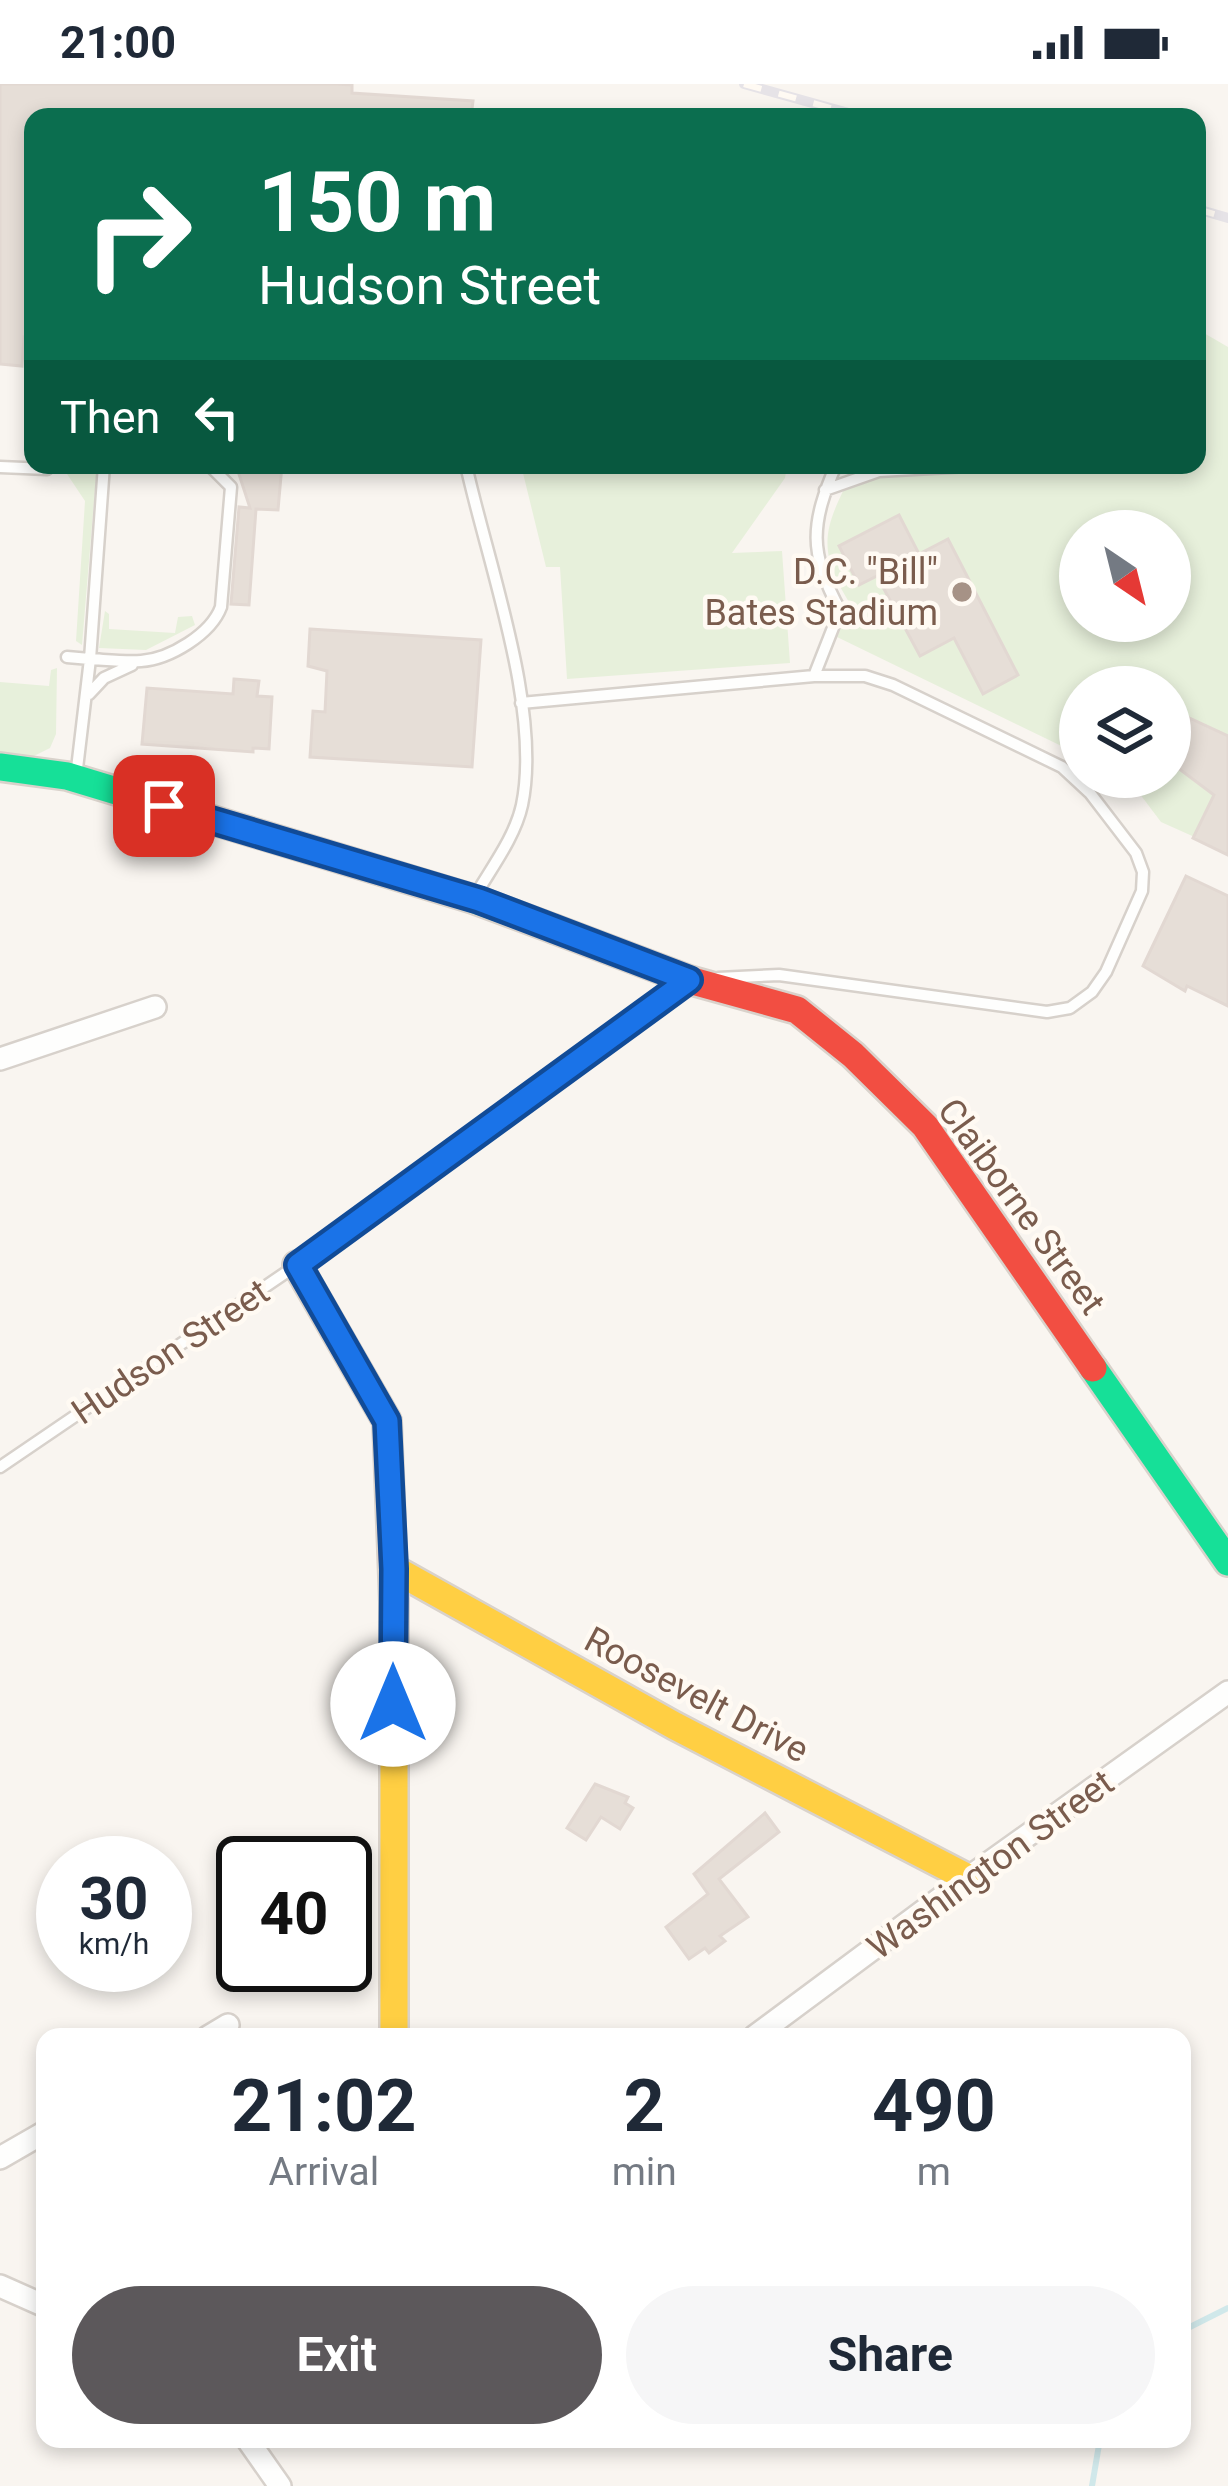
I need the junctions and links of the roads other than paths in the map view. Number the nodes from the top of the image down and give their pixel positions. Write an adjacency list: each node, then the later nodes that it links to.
1 (103, 474): 8 (lane)
2 (218, 474): 9 (lane)
3 (468, 474): 12 (lane)
4 (832, 474): 6 (lane)
5 (870, 474): 6 (lane)
6 (825, 490): 10 (lane)
7 (67, 657): 8 (lane)
8 (90, 659): 9 (lane); 11 (lane)
9 (147, 661): 11 (lane)
10 (814, 676): 12 (lane); 16 (lane)
11 (86, 700): 14 (lane)
12 (521, 703): 15 (lane)
13 (0, 767): 14 (street, Claiborne Street)
14 (76, 780): 15 (street, Claiborne Street)
15 (473, 898): 16 (street, Claiborne Street)
16 (689, 980): 19 (lane, Hudson Street); 21 (street, Claiborne Street)
17 (154, 1007): 18 (street)
18 (0, 1059)
19 (298, 1265): 20 (lane, Hudson Street); 22 (street)
20 (0, 1467)
21 (1228, 1562)
22 (394, 1569): 24 (street, Roosevelt Drive); 25 (street)
23 (1228, 1693): 24 (street, Washington Street)
24 (968, 1878): 26 (street, Washington Street)
25 (394, 2028)
26 (766, 2028)
27 (36, 2137): 28 (street)
28 (0, 2158)
29 (0, 2286): 30 (street)
30 (36, 2302)
31 (253, 2448): 32 (street)
32 (280, 2486)

